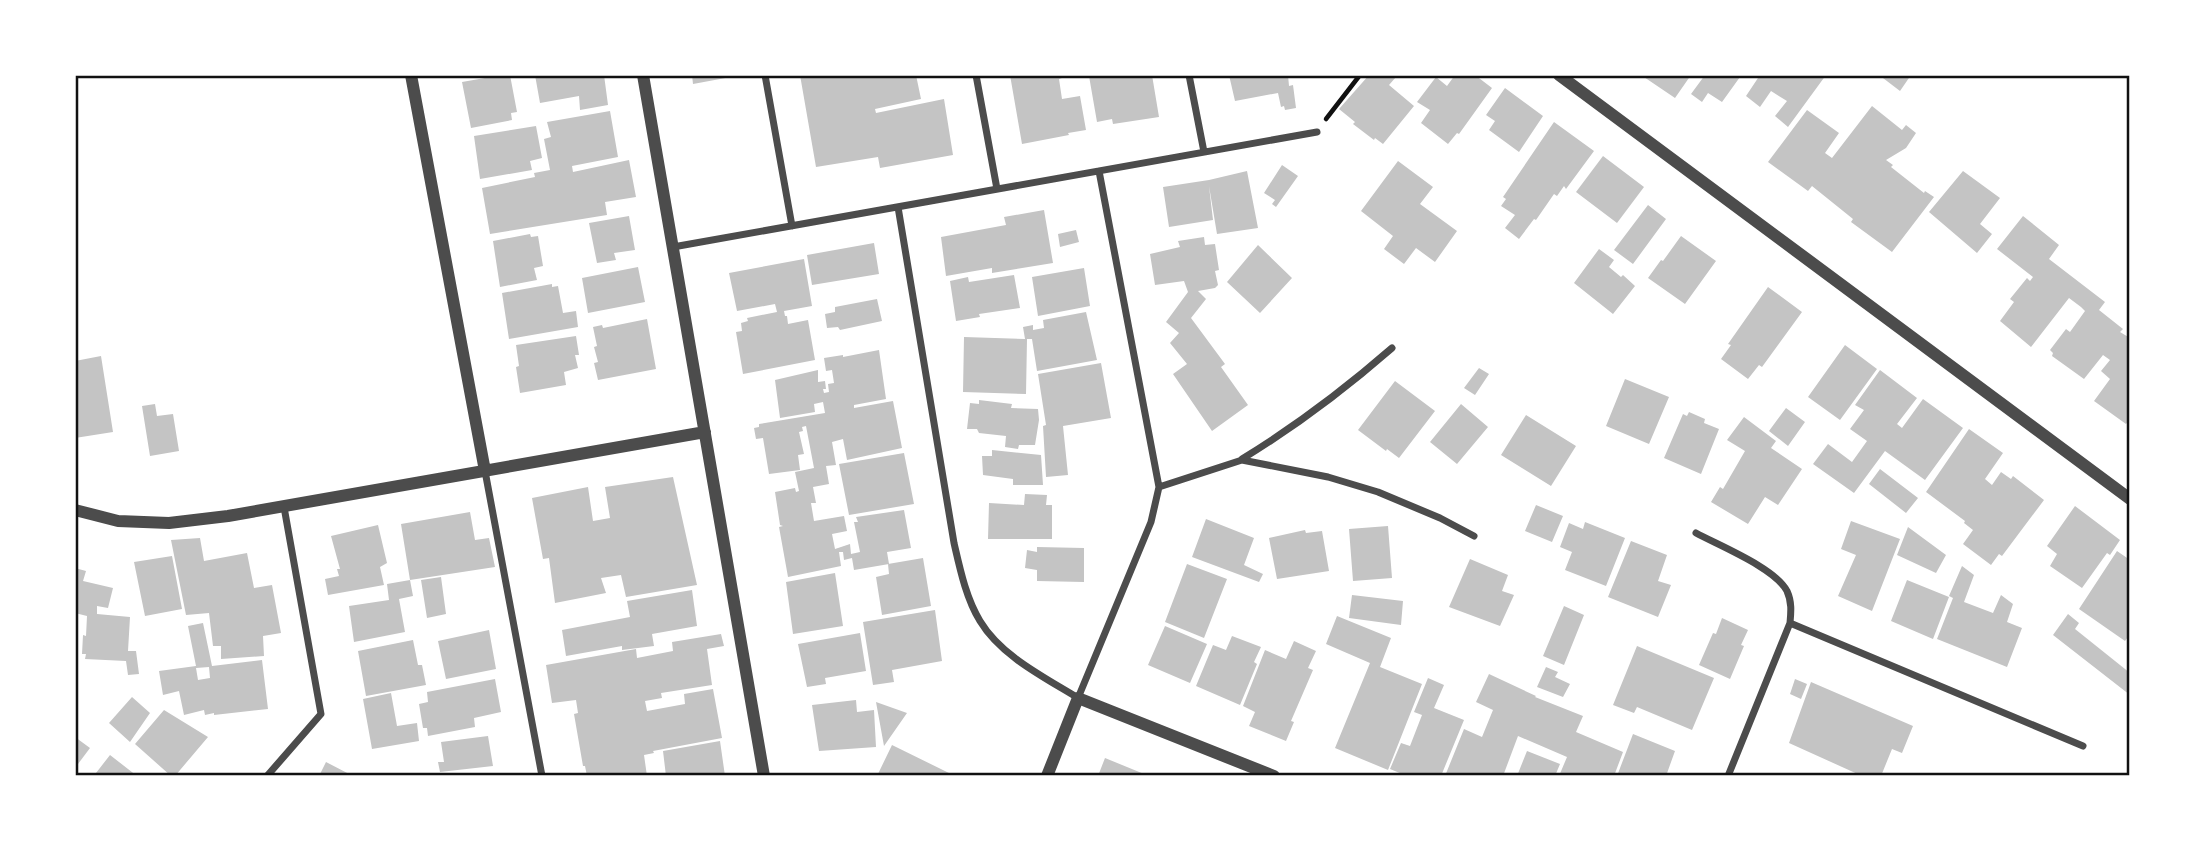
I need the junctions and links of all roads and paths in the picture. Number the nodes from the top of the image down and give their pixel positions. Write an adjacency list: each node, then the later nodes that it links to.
1 (411, 75): 18 (street)
2 (643, 75): 14 (street)
3 (765, 75): 13 (street)
4 (976, 75): 11 (street)
5 (1189, 75): 9 (street)
6 (1360, 75): 8 (path)
7 (1559, 75): 20 (street)
8 (1317, 132): 9 (street)
9 (1204, 152): 10 (street)
10 (1099, 171): 11 (street); 19 (street)
11 (997, 189): 12 (street)
12 (898, 207): 13 (street); 26 (street)
13 (792, 226): 14 (street)
14 (673, 247): 16 (street)
15 (1392, 348): 17 (street)
16 (705, 432): 18 (street); 30 (street)
17 (1242, 460): 19 (street); 24 (street)
18 (485, 471): 21 (street); 29 (street)
19 (1159, 487): 26 (street)
20 (2130, 499)
21 (284, 507): 22 (street); 28 (street)
22 (75, 510)
23 (1696, 533): 25 (street)
24 (1474, 536)
25 (1790, 624): 27 (street); 33 (street)
26 (1078, 698): 31 (street); 32 (street)
27 (2083, 746)
28 (267, 776)
29 (542, 776)
30 (764, 776)
31 (1047, 776)
32 (1274, 776)
33 (1728, 776)

